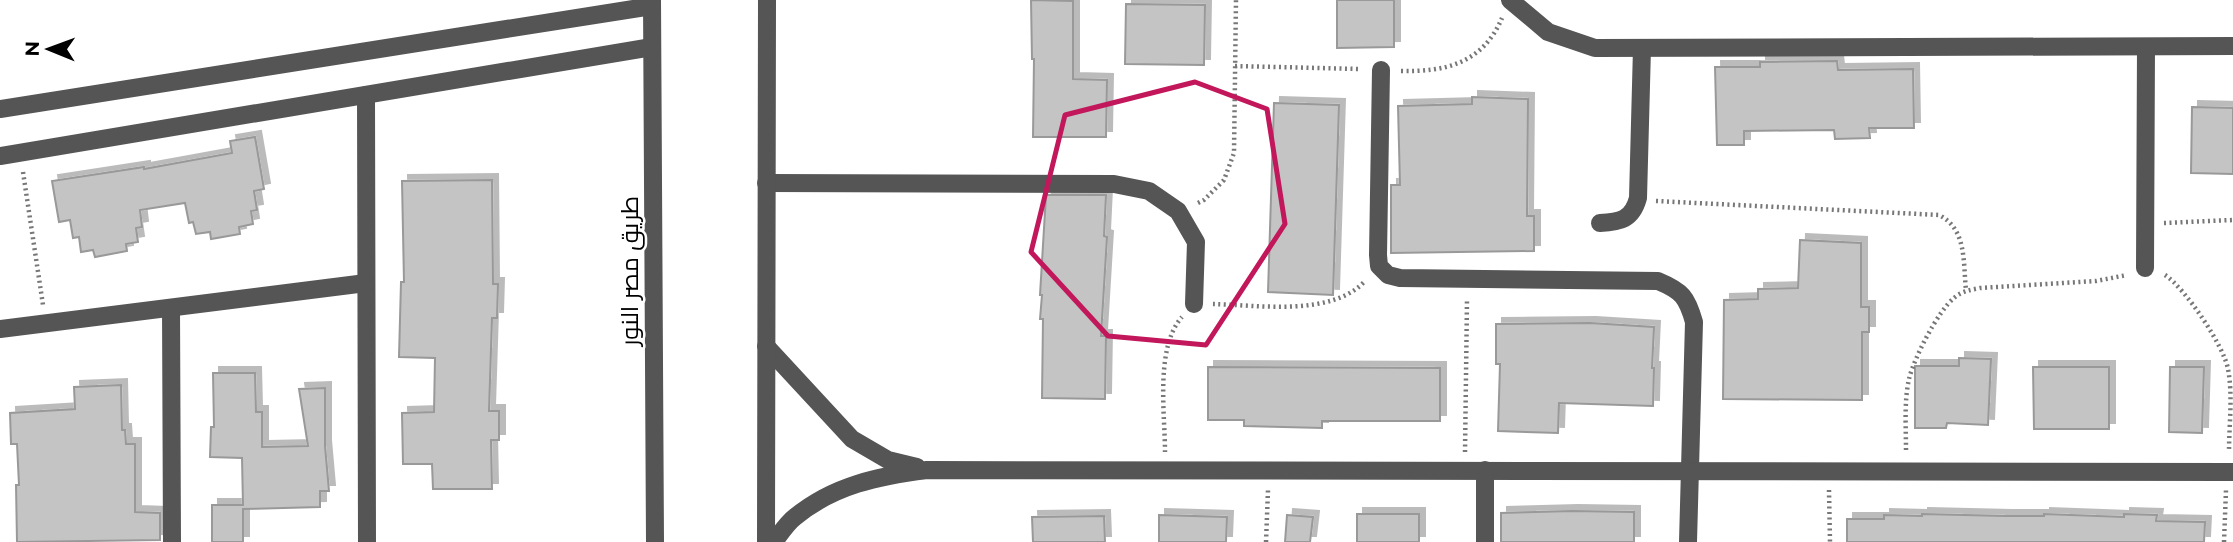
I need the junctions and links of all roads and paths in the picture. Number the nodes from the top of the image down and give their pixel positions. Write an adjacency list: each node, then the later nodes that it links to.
1 (766, 0): 14 (street)
2 (1236, 0): 16 (path)
3 (1510, 0): 8 (street)
4 (652, 3): 5 (street, طريق مصر النور); 11 (street)
5 (652, 47): 10 (street); 41 (street, طريق مصر النور)
6 (2146, 47): 7 (street); 8 (street); 19 (street)
7 (2233, 47)
8 (1642, 48): 15 (street)
9 (1381, 70): 20 (street)
10 (366, 95): 12 (street); 23 (street)
11 (0, 109)
12 (20, 152): 13 (street); 27 (path)
13 (0, 156)
14 (766, 183): 16 (street); 29 (street)
15 (1638, 198): 18 (street); 24 (path)
16 (1178, 211): 25 (street)
17 (2233, 220): 19 (path)
18 (1600, 223)
19 (2145, 224): 21 (street)
20 (1379, 266): 22 (street); 25 (path)
21 (2145, 268): 24 (path); 38 (path)
22 (1467, 278): 33 (path); 35 (street)
23 (366, 284): 26 (street); 40 (street)
24 (1966, 290): 37 (path)
25 (1194, 304): 31 (path)
26 (171, 308): 27 (street); 39 (street)
27 (46, 323): 28 (street)
28 (0, 329)
29 (766, 346): 30 (street); 42 (street)
30 (927, 470): 31 (street); 43 (street)
31 (1165, 470): 32 (street)
32 (1269, 470): 33 (street); 44 (path)
33 (1464, 470): 34 (street)
34 (1485, 470): 35 (street); 45 (street)
35 (1691, 471): 36 (street); 46 (street)
36 (1829, 472): 37 (street); 47 (path)
37 (1905, 472): 38 (street)
38 (2229, 472): 48 (path)
39 (172, 542)
40 (368, 542)
41 (655, 542)
42 (766, 542)
43 (774, 542)
44 (1266, 542)
45 (1485, 542)
46 (1688, 542)
47 (1830, 542)
48 (2224, 542)

